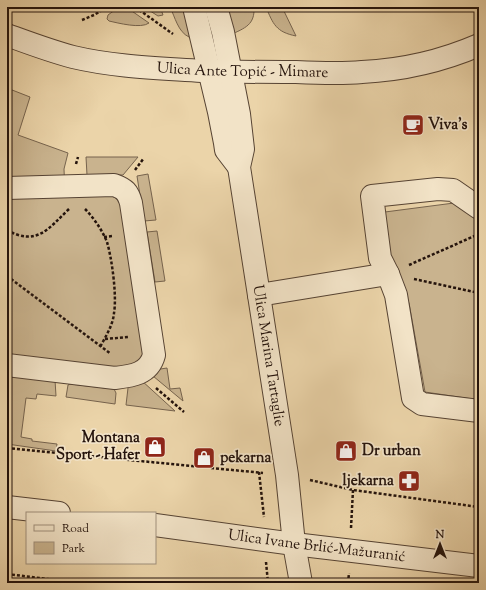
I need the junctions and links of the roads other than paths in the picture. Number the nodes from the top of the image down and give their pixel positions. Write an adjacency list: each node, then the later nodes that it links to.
1 (194, 7): 5 (street, Ulica Marina Tartaglie)
2 (216, 7): 6 (street, Ulica Marina Tartaglie)
3 (7, 35): 5 (street, Ulica Ante Topić - Mimare)
4 (479, 45): 6 (street, Ulica Ante Topić - Mimare)
5 (210, 71): 6 (street, Ulica Ante Topić - Mimare); 7 (street, Ulica Marina Tartaglie)
6 (232, 72): 7 (street, Ulica Marina Tartaglie)
7 (239, 167): 11 (street, Ulica Marina Tartaglie)
8 (7, 188): 12 (street)
9 (479, 208): 10 (street)
10 (388, 274): 11 (street); 13 (street)
11 (259, 296): 17 (street, Ulica Marina Tartaglie)
12 (7, 365)
13 (479, 411)
14 (7, 507): 15 (street)
15 (50, 512)
16 (156, 525): 17 (street, Ulica Ivane Brlić-Mažuranić)
17 (294, 544): 18 (street, Ulica Ivane Brlić-Mažuranić); 19 (street, Ulica Marina Tartaglie)
18 (479, 566)
19 (301, 583)

